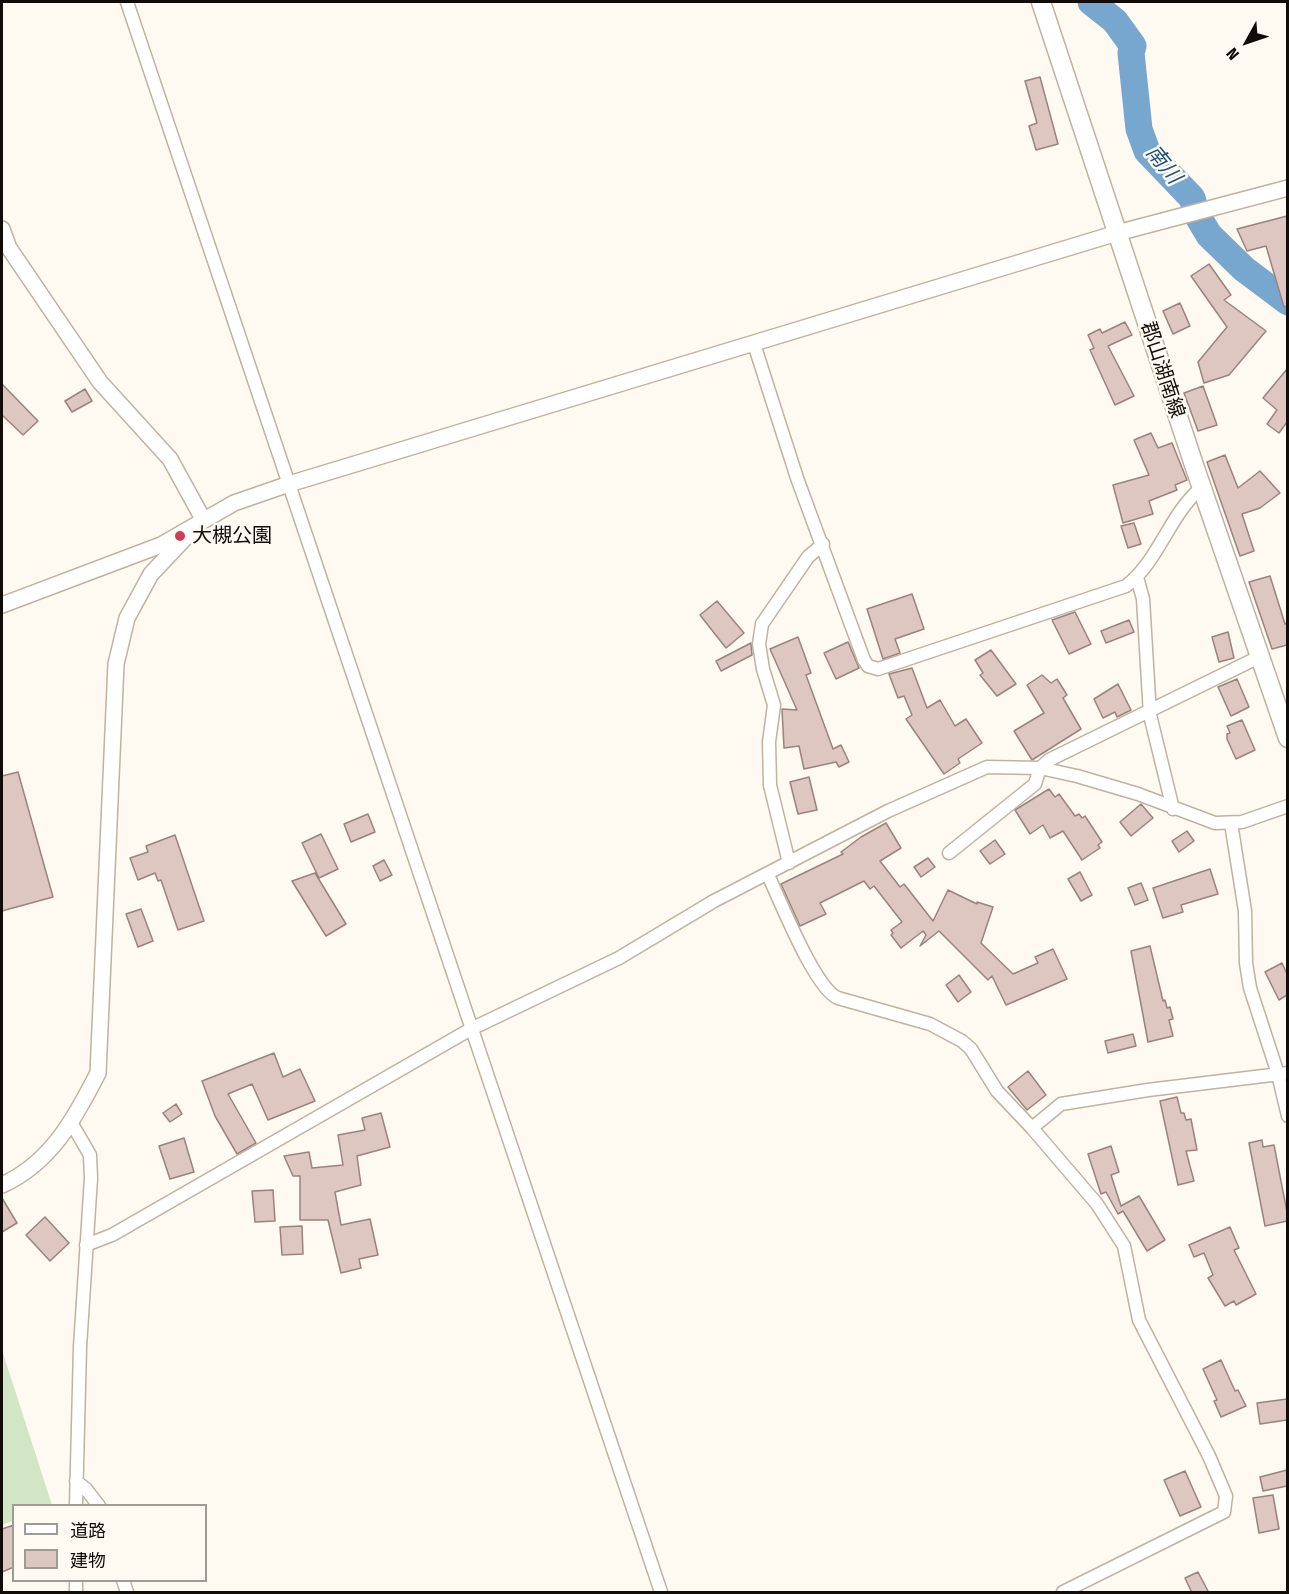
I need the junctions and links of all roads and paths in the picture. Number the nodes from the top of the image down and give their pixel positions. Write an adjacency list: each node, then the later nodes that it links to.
1 (128, 2): 7 (street)
2 (1041, 2): 5 (main road, 郡山湖南線)
3 (1287, 188): 5 (street)
4 (2, 229): 9 (street)
5 (1117, 233): 6 (street); 8 (main road, 郡山湖南線)
6 (754, 344): 7 (street); 10 (street)
7 (289, 484): 9 (street); 23 (street)
8 (1201, 488): 11 (street); 13 (main road, 郡山湖南線)
9 (203, 519): 12 (street); 26 (street)
10 (823, 544): 11 (street); 21 (street)
11 (1137, 577): 14 (street)
12 (2, 605)
13 (1259, 657): 14 (street); 15 (main road, 郡山湖南線)
14 (1150, 709): 16 (street); 18 (street)
15 (1287, 738)
16 (1040, 768): 18 (street); 20 (street); 21 (street)
17 (1287, 807): 19 (street)
18 (1173, 808): 19 (street)
19 (1231, 823): 24 (street)
20 (949, 853)
21 (789, 864): 22 (street)
22 (768, 875): 23 (street); 27 (street)
23 (471, 1029): 29 (street); 33 (street)
24 (1283, 1073): 25 (street); 27 (street)
25 (1287, 1116)
26 (72, 1124): 28 (street); 29 (street)
27 (1032, 1128): 34 (street)
28 (2, 1185)
29 (86, 1245): 30 (street)
30 (76, 1481): 31 (street); 32 (street)
31 (76, 1504)
32 (98, 1504)
33 (661, 1593)
34 (1063, 1593)

